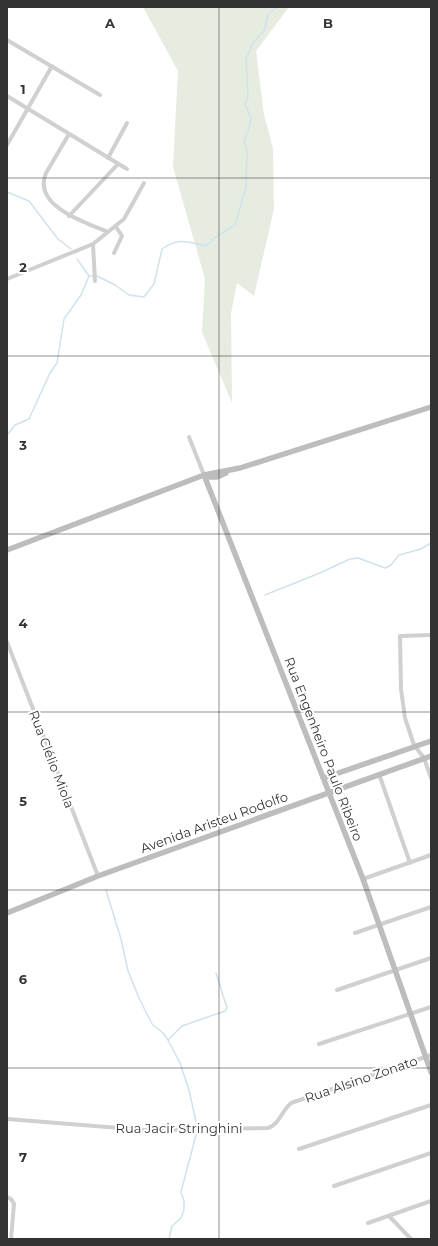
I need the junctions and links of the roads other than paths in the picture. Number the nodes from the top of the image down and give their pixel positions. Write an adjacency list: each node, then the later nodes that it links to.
1 (7, 40): 2 (street)
2 (52, 66): 3 (street); 5 (street)
3 (100, 95)
4 (7, 96): 5 (street)
5 (28, 109): 7 (street); 8 (street)
6 (127, 123): 9 (street)
7 (69, 134): 9 (street); 13 (street)
8 (7, 145)
9 (108, 158): 10 (street)
10 (118, 164): 11 (street); 13 (street)
11 (127, 169)
12 (144, 183): 14 (street)
13 (69, 216): 15 (street)
14 (116, 227): 15 (street); 17 (street)
15 (108, 232): 16 (street)
16 (93, 244): 18 (street); 19 (street)
17 (114, 253)
18 (7, 279)
19 (95, 281)
20 (431, 407): 22 (street)
21 (189, 437): 22 (street, Rua Engenheiro Paulo Ribeiro)
22 (204, 475): 23 (street); 31 (street, Rua Engenheiro Paulo Ribeiro)
23 (7, 550)
24 (431, 635): 27 (street)
25 (7, 642): 36 (street, Rua Clélio Miola)
26 (431, 741): 27 (street)
27 (414, 745): 29 (street); 31 (street)
28 (431, 756): 29 (street, Avenida Aristeu Rodolfo)
29 (424, 758): 30 (street, Avenida Aristeu Rodolfo); 32 (street)
30 (379, 774): 33 (street, Avenida Aristeu Rodolfo); 35 (street)
31 (324, 778): 33 (street, Rua Engenheiro Paulo Ribeiro)
32 (431, 778)
33 (330, 792): 36 (street, Avenida Aristeu Rodolfo); 37 (street, Rua Engenheiro Paulo Ribeiro)
34 (431, 855): 35 (street)
35 (410, 862): 37 (street)
36 (98, 876): 39 (street, Avenida Aristeu Rodolfo)
37 (363, 879): 40 (street, Rua Engenheiro Paulo Ribeiro)
38 (431, 907): 40 (street)
39 (7, 913)
40 (380, 924): 41 (street); 43 (street, Rua Engenheiro Paulo Ribeiro)
41 (354, 933)
42 (431, 958): 43 (street)
43 (396, 970): 44 (street); 46 (street, Rua Engenheiro Paulo Ribeiro)
44 (337, 990)
45 (431, 1007): 46 (street)
46 (411, 1013): 47 (street); 48 (street, Rua Engenheiro Paulo Ribeiro)
47 (319, 1044)
48 (428, 1056): 49 (street, Rua Engenheiro Paulo Ribeiro); 50 (street, Rua Alsino Zonato)
49 (431, 1072)
50 (291, 1103): 52 (street, Rua Jacir Stringhini)
51 (431, 1105): 53 (street)
52 (7, 1119)
53 (299, 1149)
54 (431, 1153): 55 (street)
55 (334, 1186)
56 (7, 1197): 60 (street)
57 (431, 1201): 58 (street)
58 (389, 1216): 59 (street); 61 (street)
59 (368, 1223)
60 (11, 1239)
61 (411, 1239)

